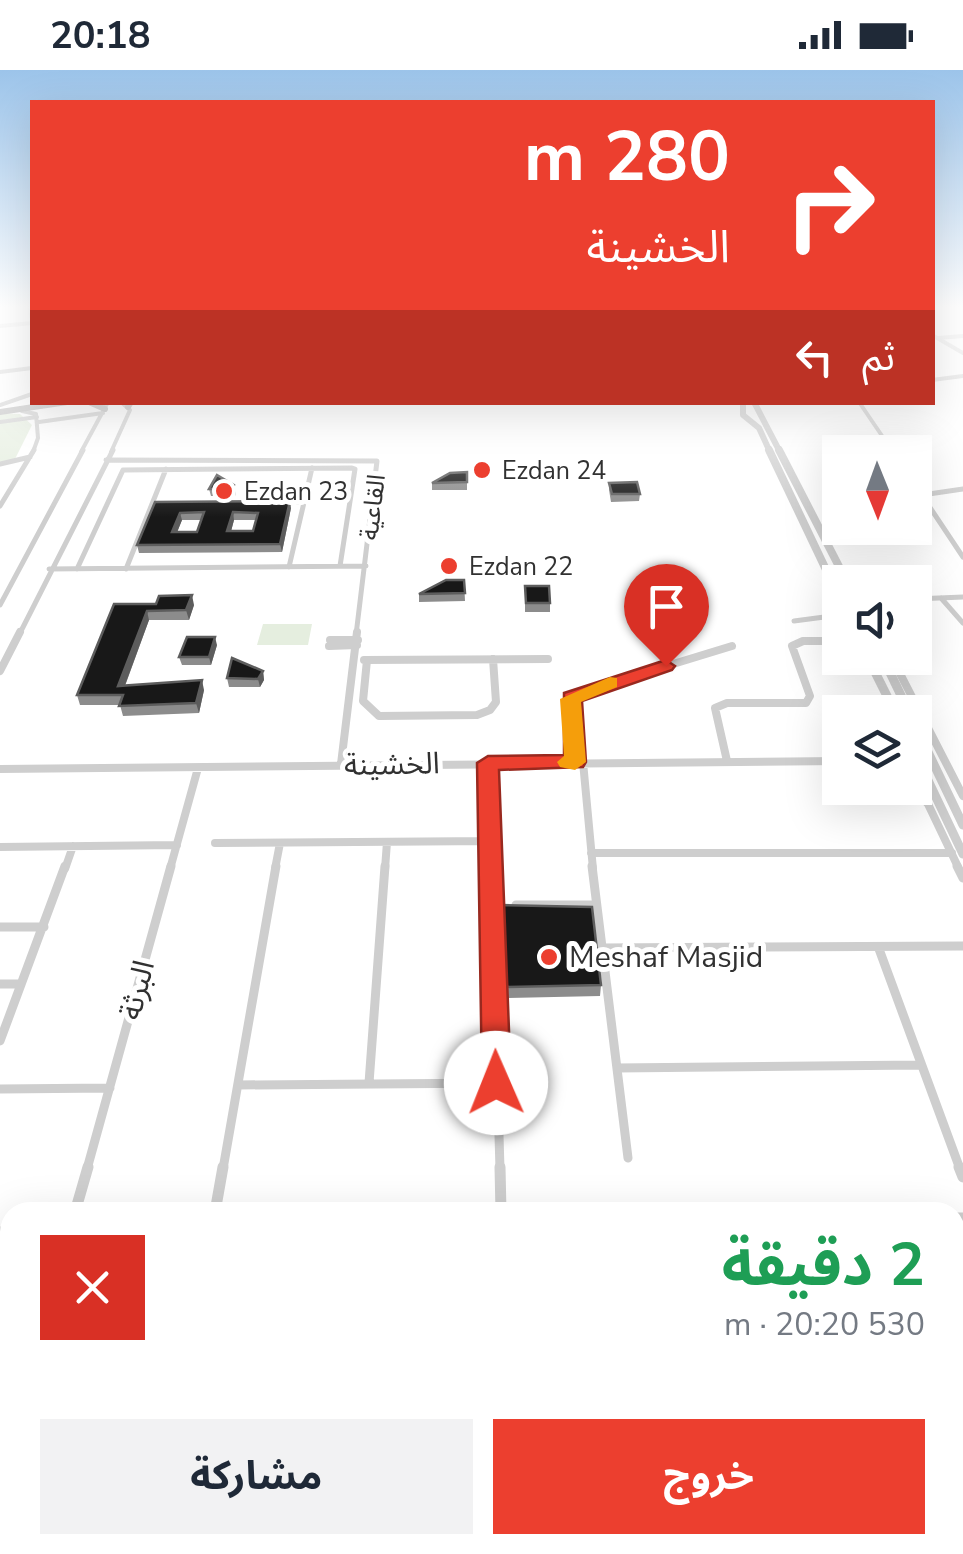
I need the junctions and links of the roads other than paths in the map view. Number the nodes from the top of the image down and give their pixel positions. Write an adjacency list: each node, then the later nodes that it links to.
1 (30, 399): 7 (main road)
2 (52, 405): 9 (main road)
3 (127, 405): 19 (street)
4 (744, 405): 12 (street)
5 (756, 405): 10 (street)
6 (862, 405): 16 (street)
7 (0, 408): 9 (main road)
8 (105, 408): 11 (street); 14 (street)
9 (12, 410): 13 (street)
10 (761, 416): 12 (street); 34 (street)
11 (86, 417): 13 (street); 14 (street)
12 (748, 417): 33 (street)
13 (38, 419): 15 (street); 17 (street)
14 (98, 421): 44 (street)
15 (0, 422)
16 (882, 435)
17 (30, 457): 20 (street); 30 (street)
18 (248, 459): 19 (street, القاعية); 23 (street); 36 (street, القاعية)
19 (106, 460): 40 (street)
20 (0, 464)
21 (312, 468): 23 (street); 27 (street); 35 (street)
22 (166, 469): 23 (street); 29 (street); 38 (street)
23 (246, 469)
24 (963, 489): 25 (street)
25 (932, 494)
26 (276, 502): 27 (street)
27 (304, 502): 37 (street)
28 (172, 503): 29 (street)
29 (152, 504): 39 (street)
30 (0, 506)
31 (932, 510): 32 (street)
32 (963, 557)
33 (824, 565)
34 (837, 565)
35 (340, 566): 36 (street); 37 (street)
36 (366, 566): 50 (street, القاعية)
37 (290, 567): 39 (street)
38 (77, 569): 39 (street); 40 (street)
39 (126, 569)
40 (49, 570): 56 (street)
41 (963, 596): 43 (street)
42 (932, 598): 43 (street)
43 (941, 598): 47 (street)
44 (0, 605)
45 (822, 617): 46 (street)
46 (794, 621)
47 (963, 623)
48 (822, 640): 61 (street)
49 (330, 643): 50 (street)
50 (357, 643): 54 (street, القاعية)
51 (732, 646): 64 (street)
52 (493, 659): 53 (street); 55 (street); 55 (street)
53 (548, 659)
54 (354, 660): 55 (street); 66 (street, القاعية)
55 (367, 660)
56 (0, 671)
57 (895, 675): 59 (street)
58 (898, 675): 59 (street)
59 (900, 682): 60 (street); 69 (street)
60 (904, 695)
61 (727, 760): 62 (street, الخشينة); 64 (street, الخشينة)
62 (822, 760)
63 (932, 761): 72 (street)
64 (579, 762): 65 (street, الخشينة); 81 (street)
65 (488, 763): 66 (street, الخشينة); 73 (street)
66 (342, 764): 68 (street, الخشينة)
67 (1, 768): 68 (street, الخشينة)
68 (198, 768): 77 (street, البرثة)
69 (961, 790)
70 (932, 793): 80 (street)
71 (929, 805): 80 (street)
72 (963, 825)
73 (491, 841): 74 (street); 84 (street)
74 (386, 842): 76 (street); 95 (street)
75 (214, 843): 76 (street)
76 (280, 843): 97 (street)
77 (177, 845): 78 (street); 98 (street, البرثة)
78 (73, 846): 79 (street); 85 (street)
79 (0, 847)
80 (958, 853): 81 (street); 82 (street)
81 (591, 854): 83 (street)
82 (963, 878)
83 (596, 904): 84 (street); 88 (street)
84 (494, 905): 96 (street)
85 (44, 927): 86 (street); 91 (street)
86 (0, 928)
87 (963, 946): 89 (street)
88 (602, 948): 89 (street); 94 (street)
89 (879, 949): 93 (street)
90 (0, 984): 91 (street)
91 (22, 984): 92 (street)
92 (0, 1041)
93 (921, 1064): 94 (street); 101 (street)
94 (617, 1068): 100 (street)
95 (370, 1083): 96 (street); 97 (street)
96 (496, 1083): 104 (street)
97 (238, 1086): 103 (street)
98 (110, 1088): 99 (street); 102 (street, البرثة)
99 (0, 1089)
100 (628, 1158)
101 (963, 1177)
102 (79, 1202)
103 (217, 1202)
104 (501, 1202)

